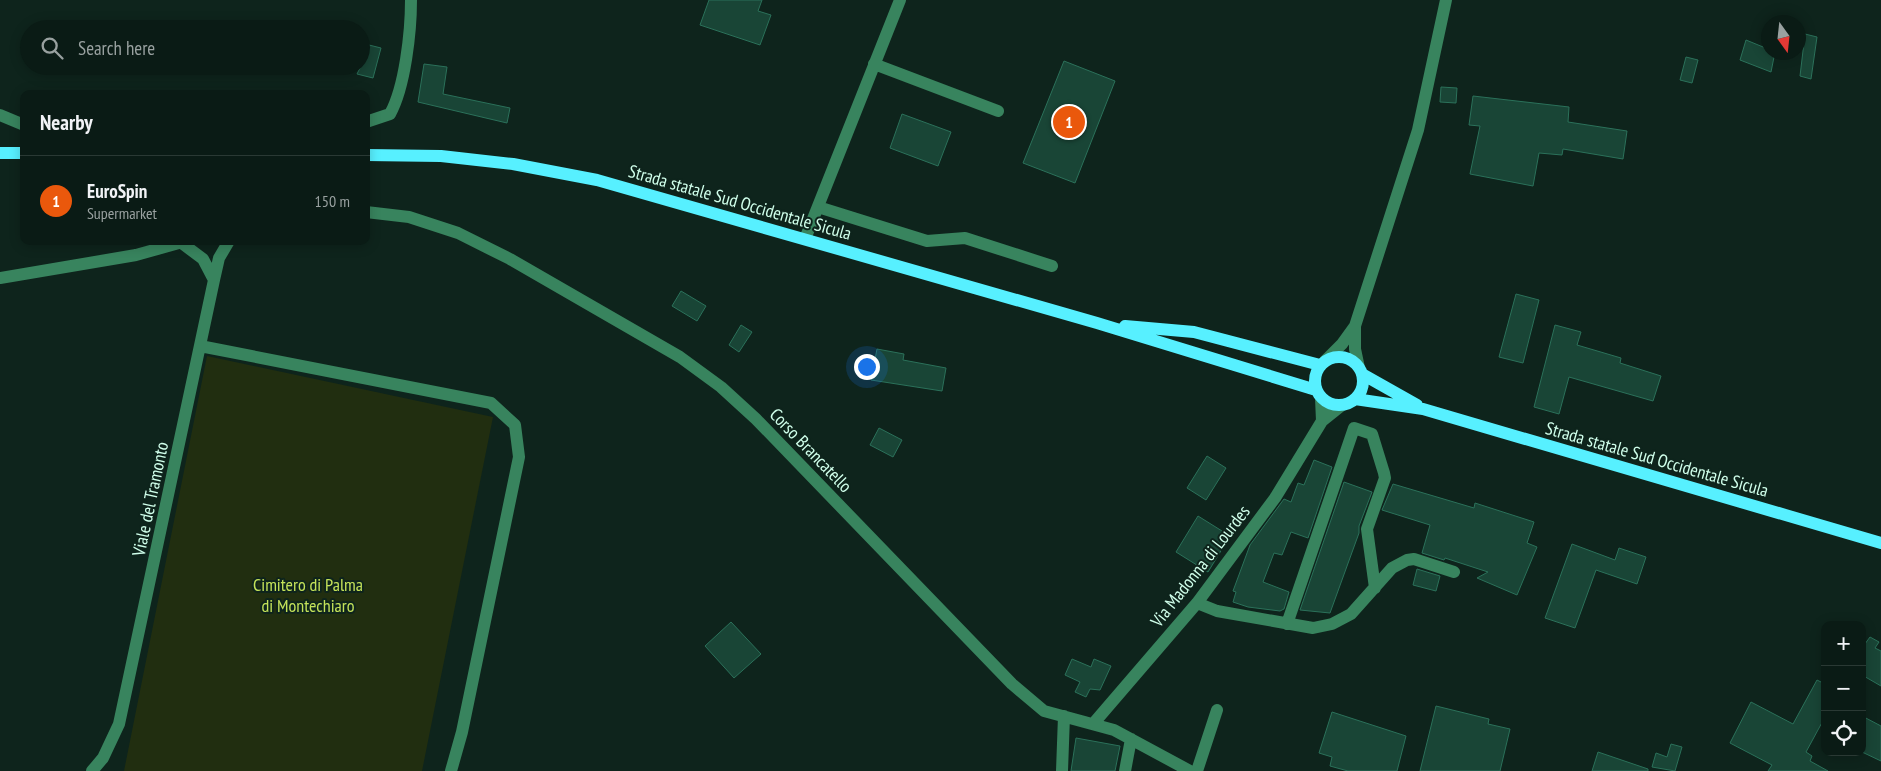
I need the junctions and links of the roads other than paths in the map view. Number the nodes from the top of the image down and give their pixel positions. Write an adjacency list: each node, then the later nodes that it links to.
1 (412, 0): 7 (street)
2 (900, 0): 4 (street)
3 (1446, 0): 22 (street)
4 (874, 64): 5 (street); 12 (street)
5 (998, 111)
6 (0, 115): 8 (street)
7 (370, 121)
8 (20, 123)
9 (0, 153): 10 (main road)
10 (20, 153)
11 (370, 155): 14 (main road, Strada statale Sud Occidentale Sicula)
12 (818, 207): 14 (street); 18 (street)
13 (370, 212): 37 (street, Corso Brancatello)
14 (805, 239): 21 (main road, Strada statale Sud Occidentale Sicula)
15 (171, 245): 19 (street)
16 (186, 245): 20 (street)
17 (227, 245): 20 (street, Viale del Tramonto)
18 (1052, 266)
19 (0, 278)
20 (214, 280): 23 (street, Viale del Tramonto)
21 (1097, 323): 24 (main road, Strada statale Sud Occidentale Sicula); 26 (main road, Strada statale Sud Occidentale Sicula)
22 (1355, 326): 24 (street); 25 (street)
23 (200, 346): 41 (street, Viale del Tramonto); 42 (street)
24 (1323, 363): 25 (main road, Strada statale Sud Occidentale Sicula); 26 (main road)
25 (1361, 371): 27 (main road); 29 (main road, Strada statale Sud Occidentale Sicula)
26 (1318, 394): 28 (main road, Strada statale Sud Occidentale Sicula); 30 (street)
27 (1355, 399): 28 (main road); 29 (main road, Strada statale Sud Occidentale Sicula)
28 (1342, 405): 30 (street, Via Madonna di Lourdes)
29 (1423, 409): 31 (main road, Strada statale Sud Occidentale Sicula)
30 (1322, 421): 34 (street, Via Madonna di Lourdes)
31 (1881, 543)
32 (1454, 572): 33 (street)
33 (1375, 588): 35 (street); 35 (street)
34 (1198, 603): 35 (street); 38 (street, Via Madonna di Lourdes)
35 (1287, 624)
36 (1216, 710): 46 (street)
37 (1064, 716): 38 (street, Corso Brancatello); 43 (street)
38 (1093, 724): 39 (street, Corso Brancatello)
39 (1131, 739): 40 (street, Corso Brancatello); 44 (street)
40 (1176, 767): 45 (street, Corso Brancatello)
41 (92, 771)
42 (451, 771)
43 (1062, 771)
44 (1125, 771)
45 (1190, 771)
46 (1197, 771)

